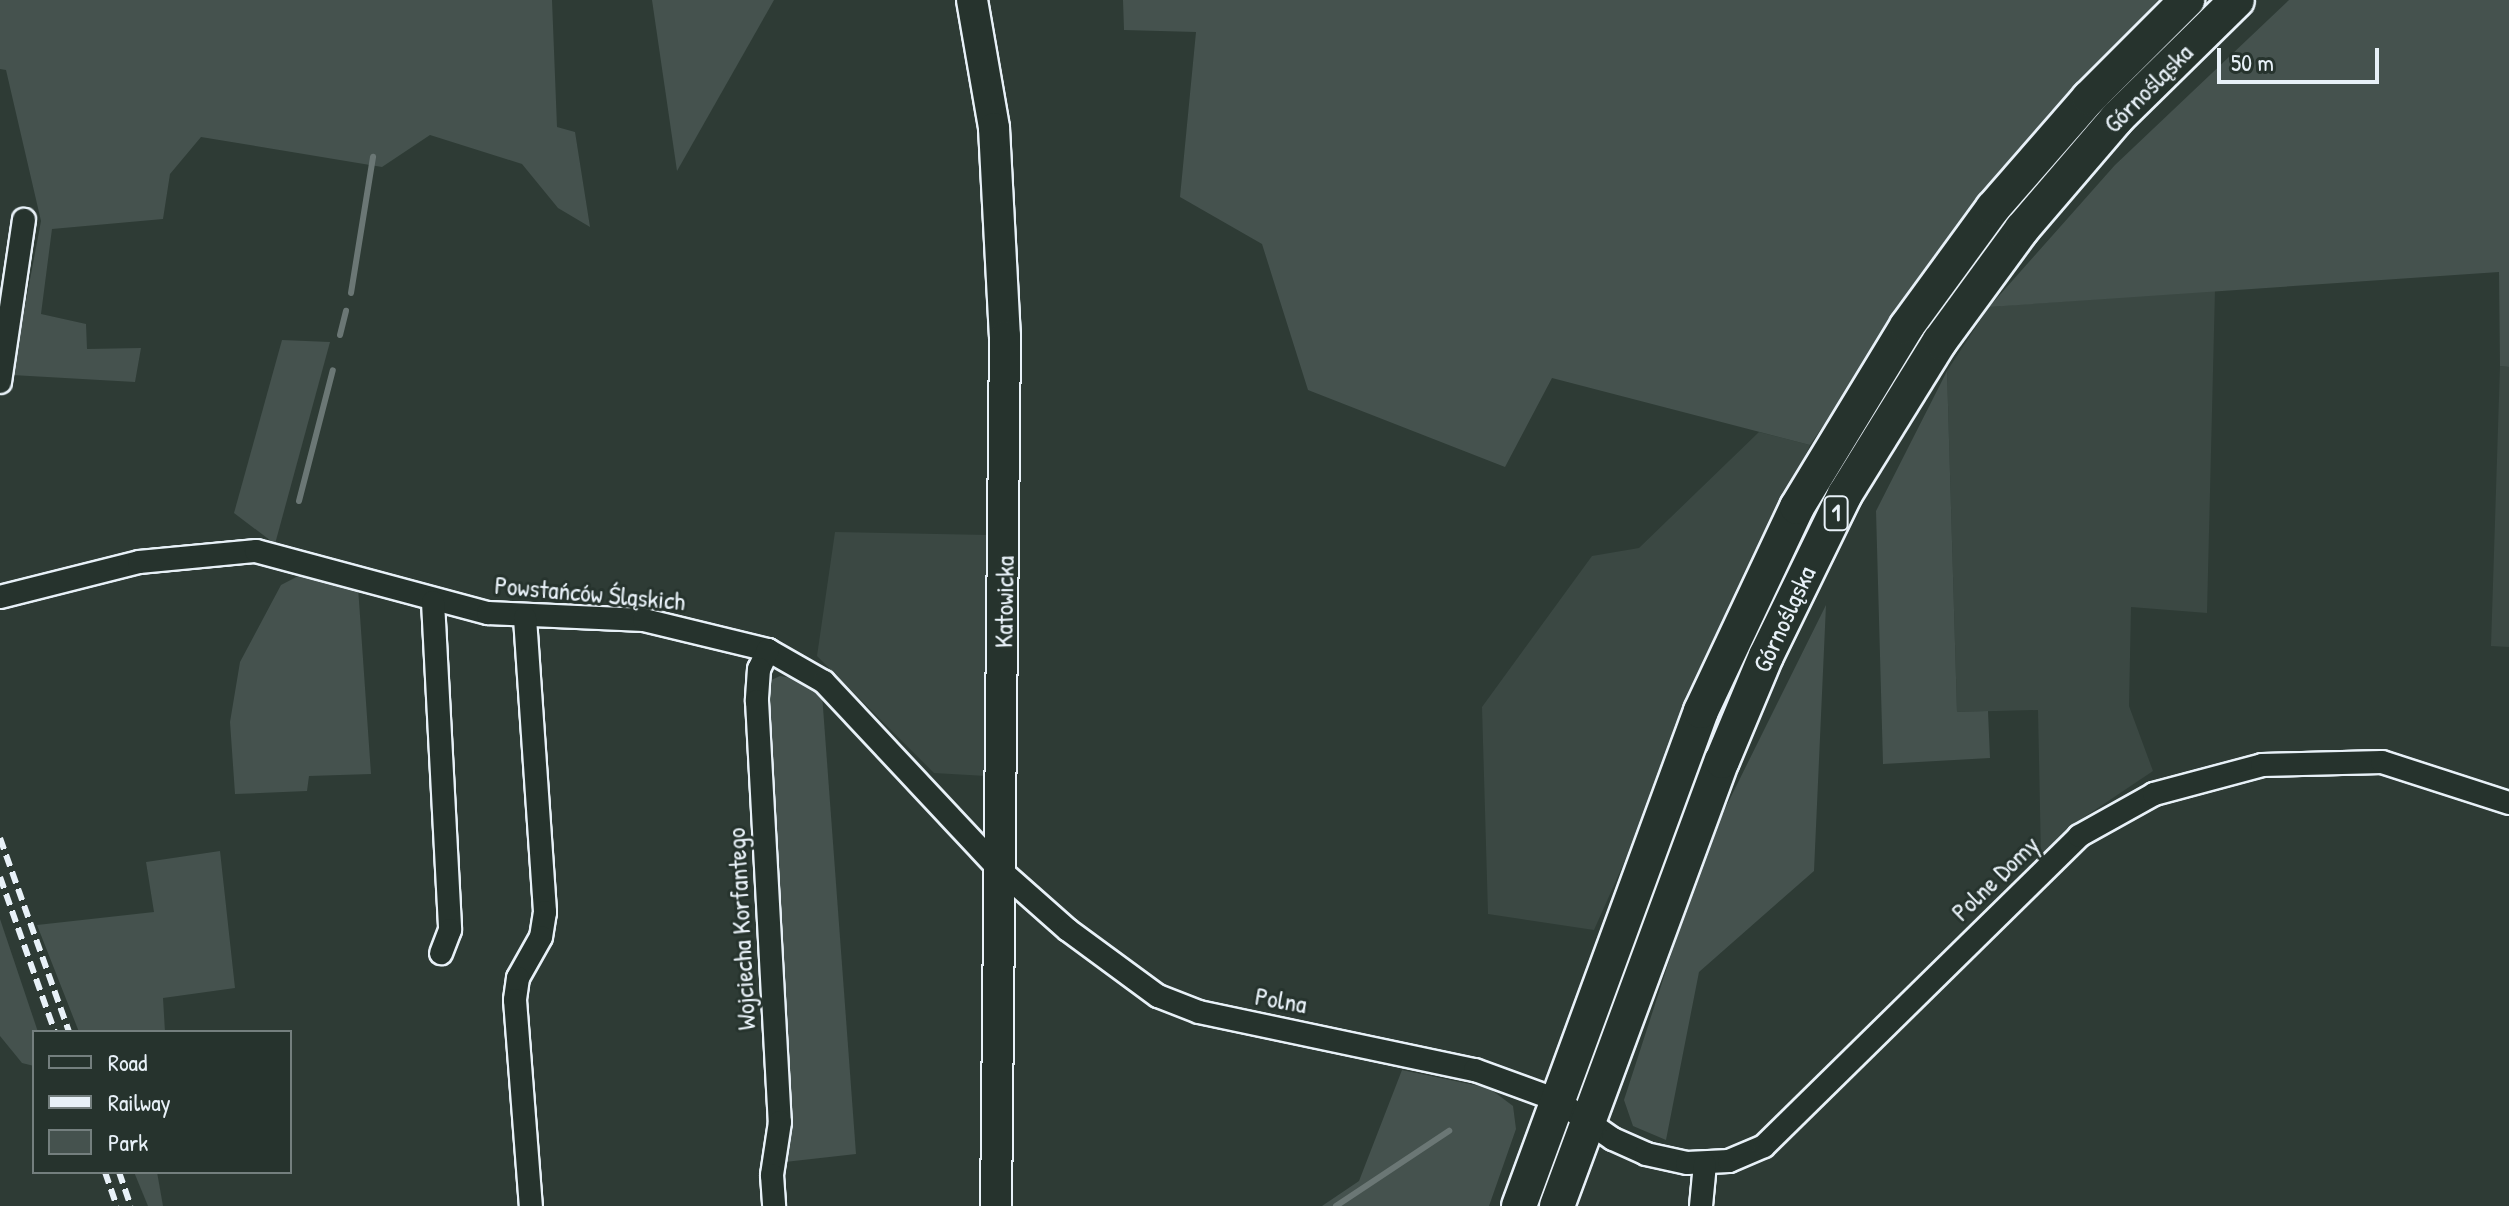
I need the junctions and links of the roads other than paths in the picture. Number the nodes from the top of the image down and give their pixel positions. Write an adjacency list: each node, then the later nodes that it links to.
1 (972, 0): 11 (street, Katowicka)
2 (2187, 0): 13 (main road, Górnośląska / 1)
3 (2237, 0): 14 (main road, Górnośląska / 1)
4 (24, 220): 5 (street)
5 (0, 382)
6 (0, 597): 7 (street, Powstańców Śląskich)
7 (433, 602): 8 (street, Powstańców Śląskich); 12 (street)
8 (525, 618): 9 (street, Powstańców Śląskich); 16 (street)
9 (768, 650): 11 (street, Powstańców Śląskich); 17 (street, Wojciecha Korfantego)
10 (2509, 803): 15 (street, Polne Domy)
11 (999, 869): 13 (street, Polna); 18 (street, Katowicka)
12 (441, 953)
13 (1557, 1100): 14 (street, Polna); 19 (main road, Górnośląska / 1)
14 (1588, 1119): 15 (street, Polne Domy); 20 (main road, Górnośląska / 1)
15 (1705, 1164): 21 (street)
16 (531, 1206)
17 (774, 1206)
18 (996, 1206)
19 (1519, 1206)
20 (1557, 1206)
21 (1701, 1206)

